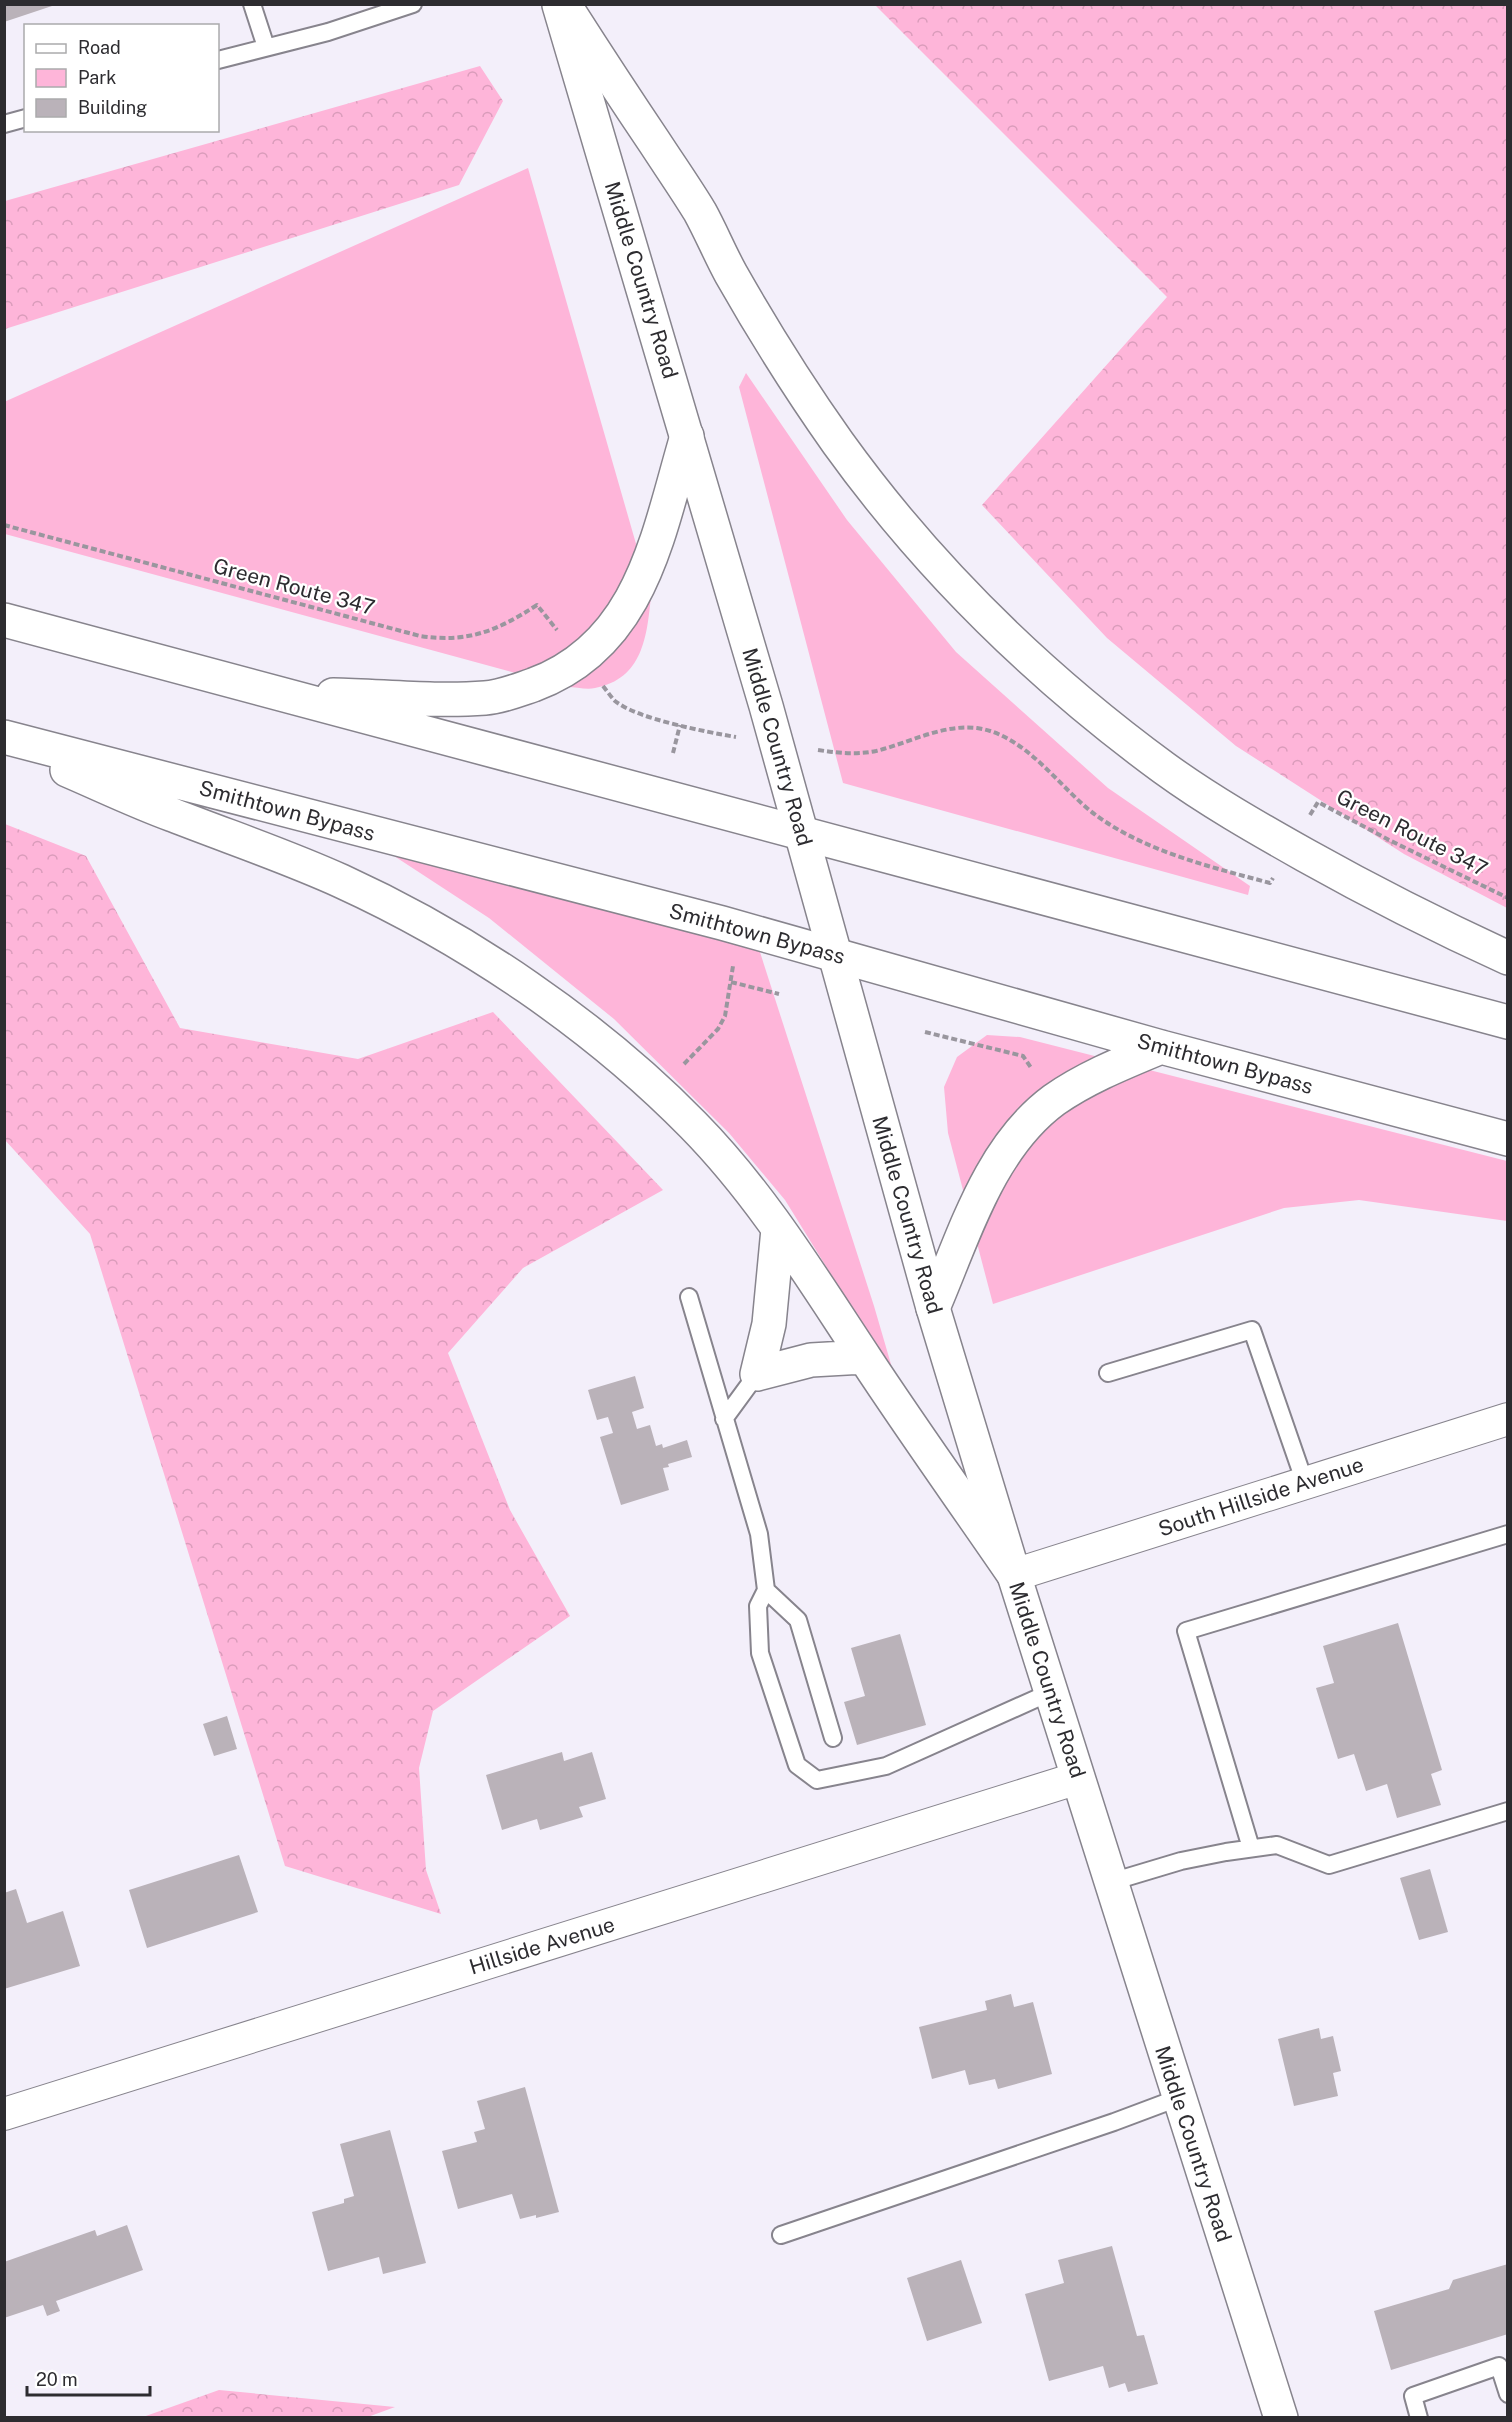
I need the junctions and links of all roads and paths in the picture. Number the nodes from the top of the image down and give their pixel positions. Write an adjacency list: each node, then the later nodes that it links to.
1 (252, 4): 6 (lane)
2 (413, 4): 5 (lane)
3 (559, 4): 10 (main road, Middle Country Road)
4 (564, 4): 27 (main road)
5 (390, 8): 6 (lane)
6 (266, 47): 7 (lane)
7 (219, 60)
8 (24, 119): 9 (lane)
9 (4, 124)
10 (687, 436): 15 (main road); 23 (main road, Middle Country Road)
11 (4, 525): 13 (path, Green Route 347)
12 (4, 620): 15 (main road)
13 (560, 633)
14 (597, 679): 16 (path)
15 (283, 694): 23 (main road)
16 (680, 725): 17 (path); 20 (path)
17 (700, 731)
18 (4, 737): 26 (main road, Smithtown Bypass)
19 (4, 744): 37 (main road)
20 (673, 753)
21 (849, 754): 24 (path)
22 (1309, 816): 25 (path, Green Route 347)
23 (801, 832): 26 (main road, Middle Country Road); 31 (main road)
24 (1270, 883)
25 (1508, 898)
26 (835, 954): 33 (main road, Smithtown Bypass); 39 (main road, Middle Country Road)
27 (1508, 958)
28 (733, 966): 29 (path)
29 (731, 982): 30 (path); 34 (path)
30 (779, 994)
31 (1508, 1022)
32 (925, 1032): 35 (path)
33 (1161, 1047): 36 (main road, Smithtown Bypass); 39 (main road)
34 (680, 1069)
35 (1034, 1071)
36 (1508, 1139)
37 (778, 1229): 40 (main road); 42 (main road)
38 (689, 1297): 43 (lane)
39 (933, 1308): 47 (main road, Middle Country Road)
40 (864, 1357): 42 (main road); 47 (main road)
41 (1108, 1373): 45 (lane)
42 (757, 1374): 43 (lane)
43 (724, 1419): 48 (lane)
44 (1507, 1420): 45 (street, South Hillside Avenue)
45 (1305, 1483): 47 (street, South Hillside Avenue)
46 (1508, 1534): 53 (lane)
47 (1014, 1575): 49 (main road, Middle Country Road)
48 (766, 1590): 49 (lane); 50 (lane)
49 (1052, 1692): 51 (main road, Middle Country Road)
50 (833, 1738)
51 (1078, 1778): 54 (main road, Middle Country Road); 56 (street, Hillside Avenue)
52 (1508, 1810): 53 (lane)
53 (1251, 1848): 54 (lane)
54 (1111, 1882): 55 (main road, Middle Country Road)
55 (1178, 2098): 57 (lane); 59 (main road, Middle Country Road)
56 (4, 2114)
57 (781, 2235)
58 (1508, 2394): 60 (lane)
59 (1281, 2418)
60 (1419, 2418)

